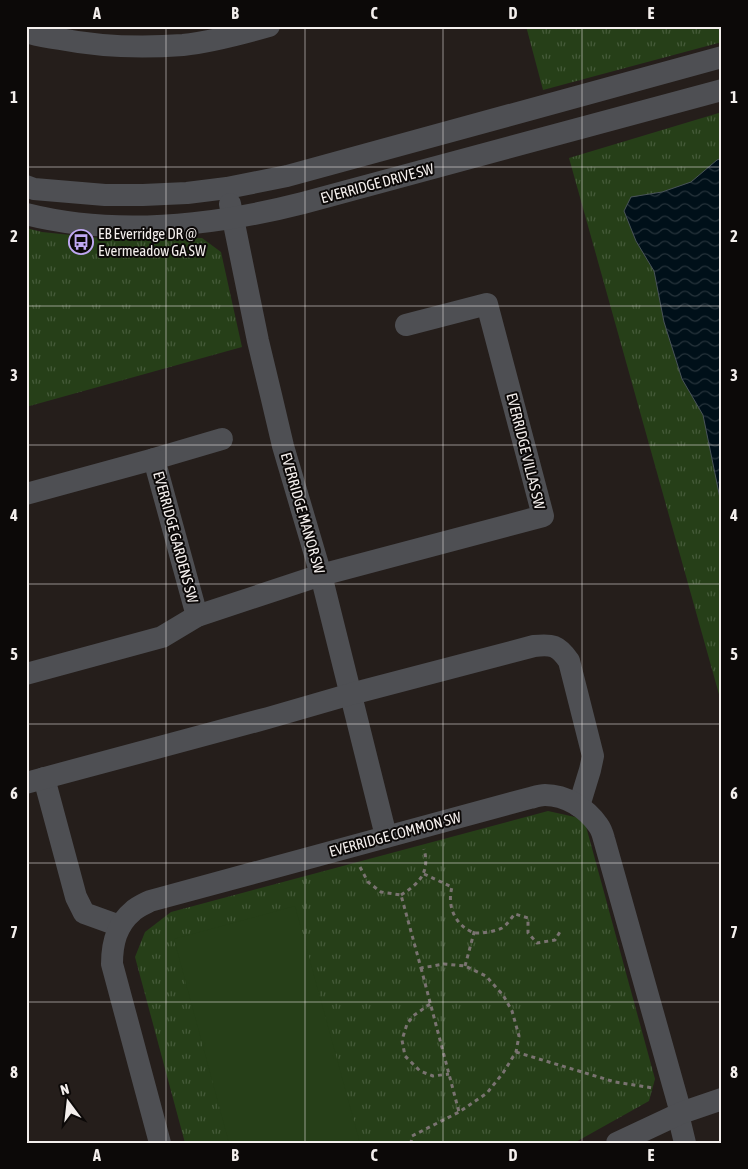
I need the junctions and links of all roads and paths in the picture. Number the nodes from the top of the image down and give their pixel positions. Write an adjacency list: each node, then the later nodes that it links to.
1 (269, 26): 2 (street)
2 (29, 36)
3 (722, 57): 5 (street, EVERRIDGE DRIVE SW)
4 (722, 90): 6 (street, EVERRIDGE DRIVE SW)
5 (549, 105): 6 (street); 8 (street, EVERRIDGE DRIVE SW)
6 (557, 134): 10 (street, EVERRIDGE DRIVE SW)
7 (26, 186): 8 (street, EVERRIDGE DRIVE SW)
8 (227, 188): 10 (street, EVERRIDGE MANOR SW)
9 (26, 214): 10 (street, EVERRIDGE DRIVE SW)
10 (232, 218): 15 (street, EVERRIDGE MANOR SW)
11 (406, 325): 15 (street, EVERRIDGE VILLAS SW)
12 (222, 439): 13 (street, EVERRIDGE GARDENS SW)
13 (154, 459): 14 (street, EVERRIDGE GARDENS SW); 16 (street, EVERRIDGE GARDENS SW)
14 (26, 494)
15 (321, 575): 16 (street, EVERRIDGE GARDENS SW); 18 (street, EVERRIDGE MANOR SW)
16 (197, 616): 17 (street, EVERRIDGE GARDENS SW)
17 (26, 674)
18 (351, 694): 19 (street); 20 (street); 22 (street, EVERRIDGE MANOR SW)
19 (35, 781): 26 (street)
20 (579, 806): 21 (street, EVERRIDGE COMMON SW); 34 (street, EVERRIDGE COMMON SW)
21 (418, 828): 22 (street, EVERRIDGE COMMON SW); 24 (path)
22 (386, 836): 23 (street, EVERRIDGE COMMON SW)
23 (354, 846): 25 (path); 26 (street, EVERRIDGE COMMON SW)
24 (424, 874): 25 (path); 28 (path)
25 (401, 895): 30 (path)
26 (120, 926): 38 (street, EVERRIDGE COMMON SW)
27 (561, 930): 28 (path)
28 (474, 931): 29 (path)
29 (465, 966): 30 (path); 32 (path)
30 (421, 968): 31 (path)
31 (430, 1004): 33 (path); 33 (path)
32 (516, 1052): 34 (path); 36 (path)
33 (450, 1074): 36 (path)
34 (674, 1089): 37 (street, EVERRIDGE COMMON SW)
35 (722, 1099): 37 (street)
36 (459, 1112): 39 (path)
37 (679, 1113): 40 (street); 41 (street, EVERRIDGE COMMON SW)
38 (160, 1143)
39 (411, 1143)
40 (617, 1143)
41 (685, 1143)

